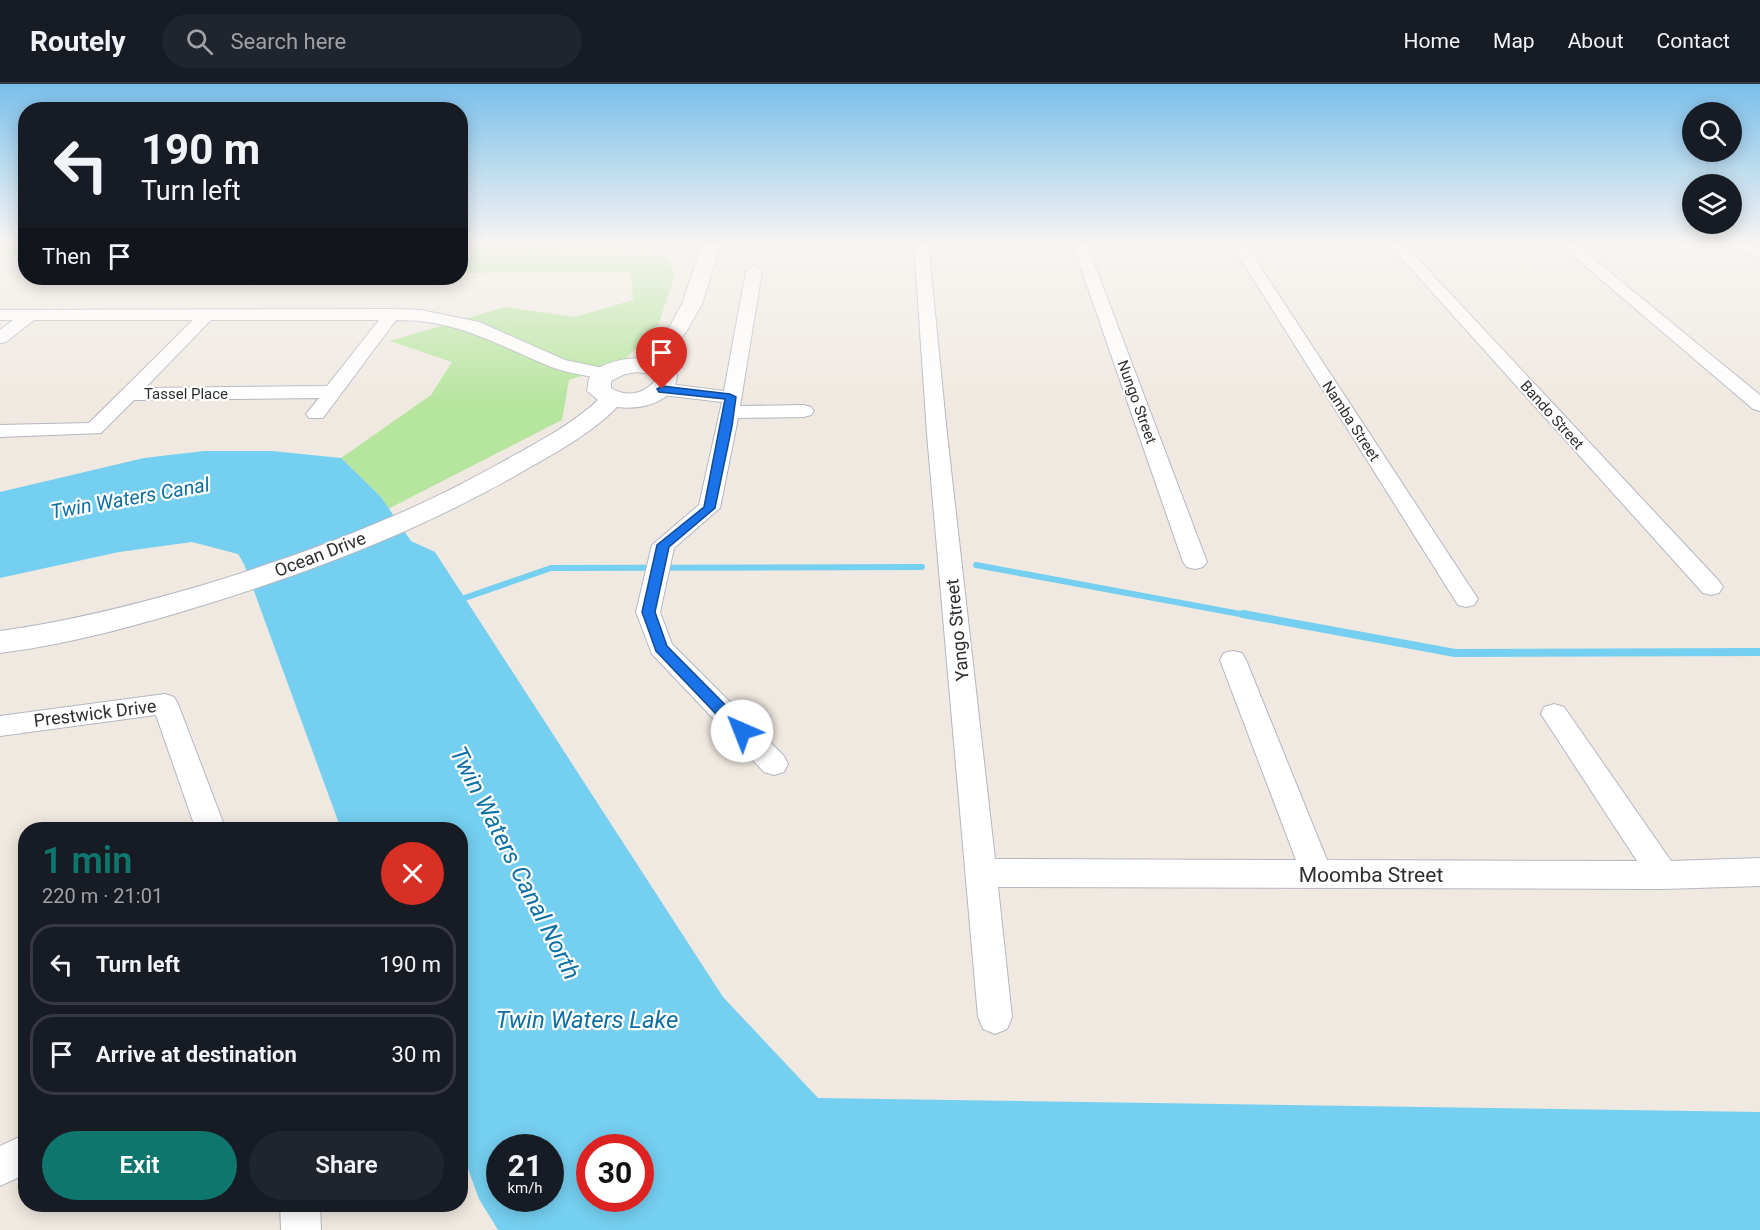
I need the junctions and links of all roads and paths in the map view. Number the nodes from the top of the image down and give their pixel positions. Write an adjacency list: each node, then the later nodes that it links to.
1 (695, 295): 13 (street)
2 (750, 295): 19 (street)
3 (925, 295): 34 (street, Yango Street)
4 (1098, 295): 24 (street, Nungo Street)
5 (1272, 295): 26 (street, Namba Street)
6 (1443, 295): 25 (street, Bando Street)
7 (1628, 295): 20 (street)
8 (392, 314): 11 (street); 14 (street); 16 (street)
9 (0, 315): 10 (street)
10 (30, 315): 11 (street); 12 (street)
11 (207, 315): 17 (street, Tassel Place)
12 (0, 338)
13 (648, 366): 14 (street); 15 (street)
14 (606, 374): 18 (street)
15 (662, 389): 18 (street); 19 (street)
16 (331, 392): 17 (street, Tassel Place); 22 (street)
17 (129, 394): 23 (street, Tassel Place)
18 (612, 399): 27 (street, Ocean Drive)
19 (730, 404): 21 (street); 31 (street)
20 (1760, 405)
21 (804, 411)
22 (316, 414)
23 (0, 431)
24 (1195, 562)
25 (1711, 587)
26 (1466, 599)
27 (0, 642)
28 (1233, 660): 35 (street)
29 (1554, 714): 36 (street)
30 (0, 726): 32 (street, Prestwick Drive)
31 (774, 765)
32 (208, 822)
33 (1760, 872): 36 (street, Moomba Street)
34 (982, 873): 35 (street, Moomba Street); 37 (street, Yango Street)
35 (1317, 875): 36 (street, Moomba Street)
36 (1663, 875)
37 (995, 1017)
38 (18, 1157): 39 (street)
39 (0, 1167)
40 (300, 1212): 41 (street)
41 (301, 1230)

